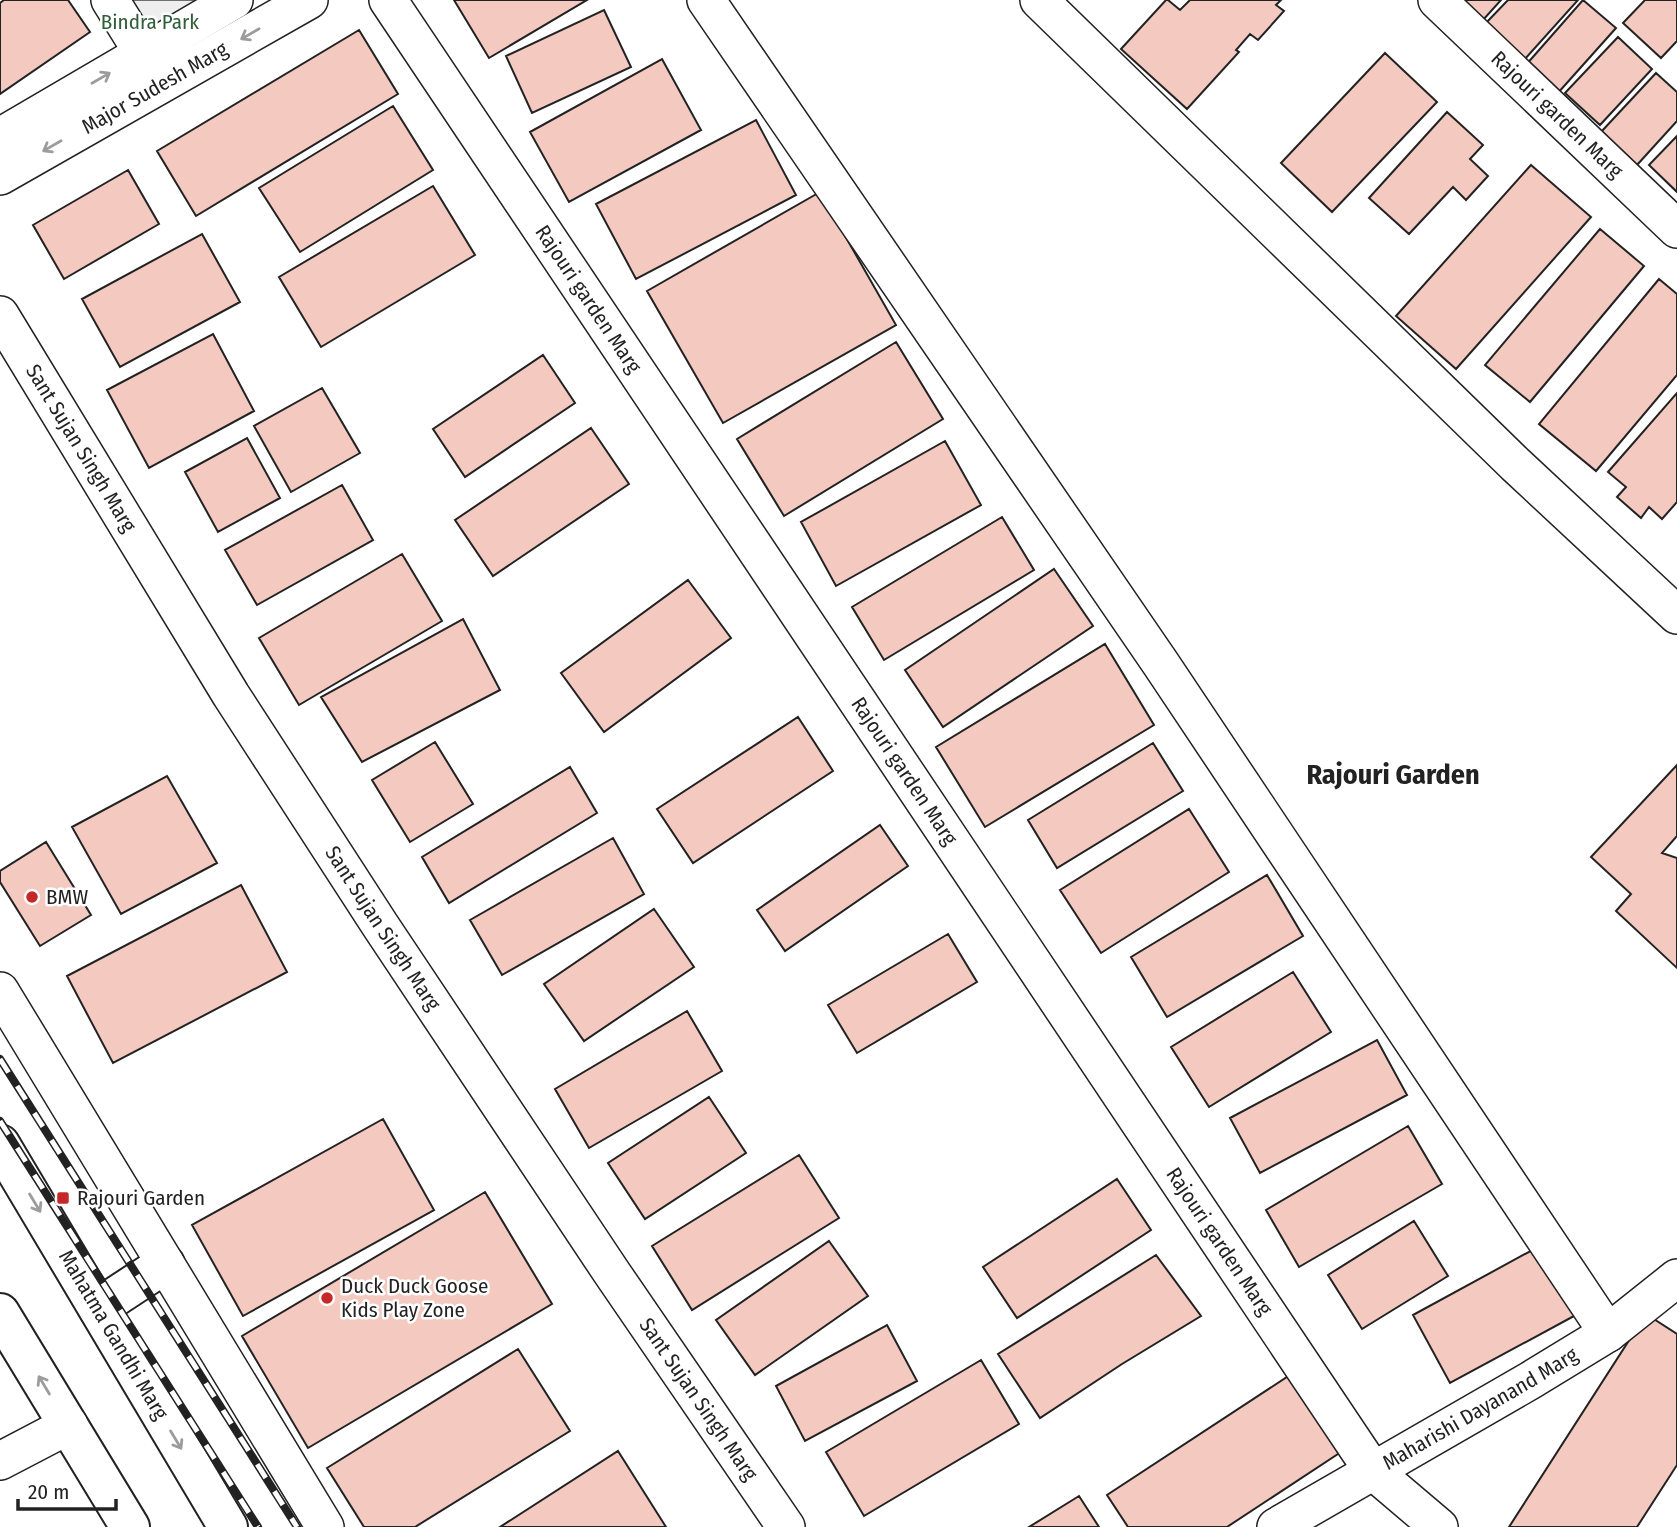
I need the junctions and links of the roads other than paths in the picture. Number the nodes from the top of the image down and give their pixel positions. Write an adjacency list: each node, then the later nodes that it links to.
1 (110, 0): 8 (street)
2 (234, 0): 8 (street, Major Sudesh Marg)
3 (309, 0): 10 (street, Major Sudesh Marg, one-way to 10)
4 (388, 0): 23 (street, Rajouri garden Marg)
5 (706, 0): 20 (street)
6 (1039, 0): 13 (street)
7 (1437, 0): 11 (street, Rajouri garden Marg)
8 (143, 53): 9 (street, Major Sudesh Marg, one-way to 8)
9 (0, 137)
10 (0, 176)
11 (1677, 229)
12 (0, 315): 27 (street, Sant Sujan Singh Marg)
13 (1677, 615)
14 (0, 991): 16 (street)
15 (0, 1144): 18 (main road, Mahatma Gandhi Marg, one-way to 18)
16 (165, 1264): 18 (main road); 26 (street)
17 (1677, 1278): 20 (street, Maharishi Dayanand Marg)
18 (98, 1308): 25 (main road, Mahatma Gandhi Marg, one-way to 25)
19 (0, 1313): 21 (main road, one-way to 19)
20 (1608, 1333): 23 (street, Maharishi Dayanand Marg)
21 (69, 1425): 22 (street); 24 (main road)
22 (0, 1461)
23 (1373, 1471): 28 (street, Maharishi Dayanand Marg); 29 (street, Rajouri garden Marg)
24 (130, 1527)
25 (228, 1527)
26 (325, 1527)
27 (786, 1527)
28 (1276, 1527)
29 (1439, 1527)

